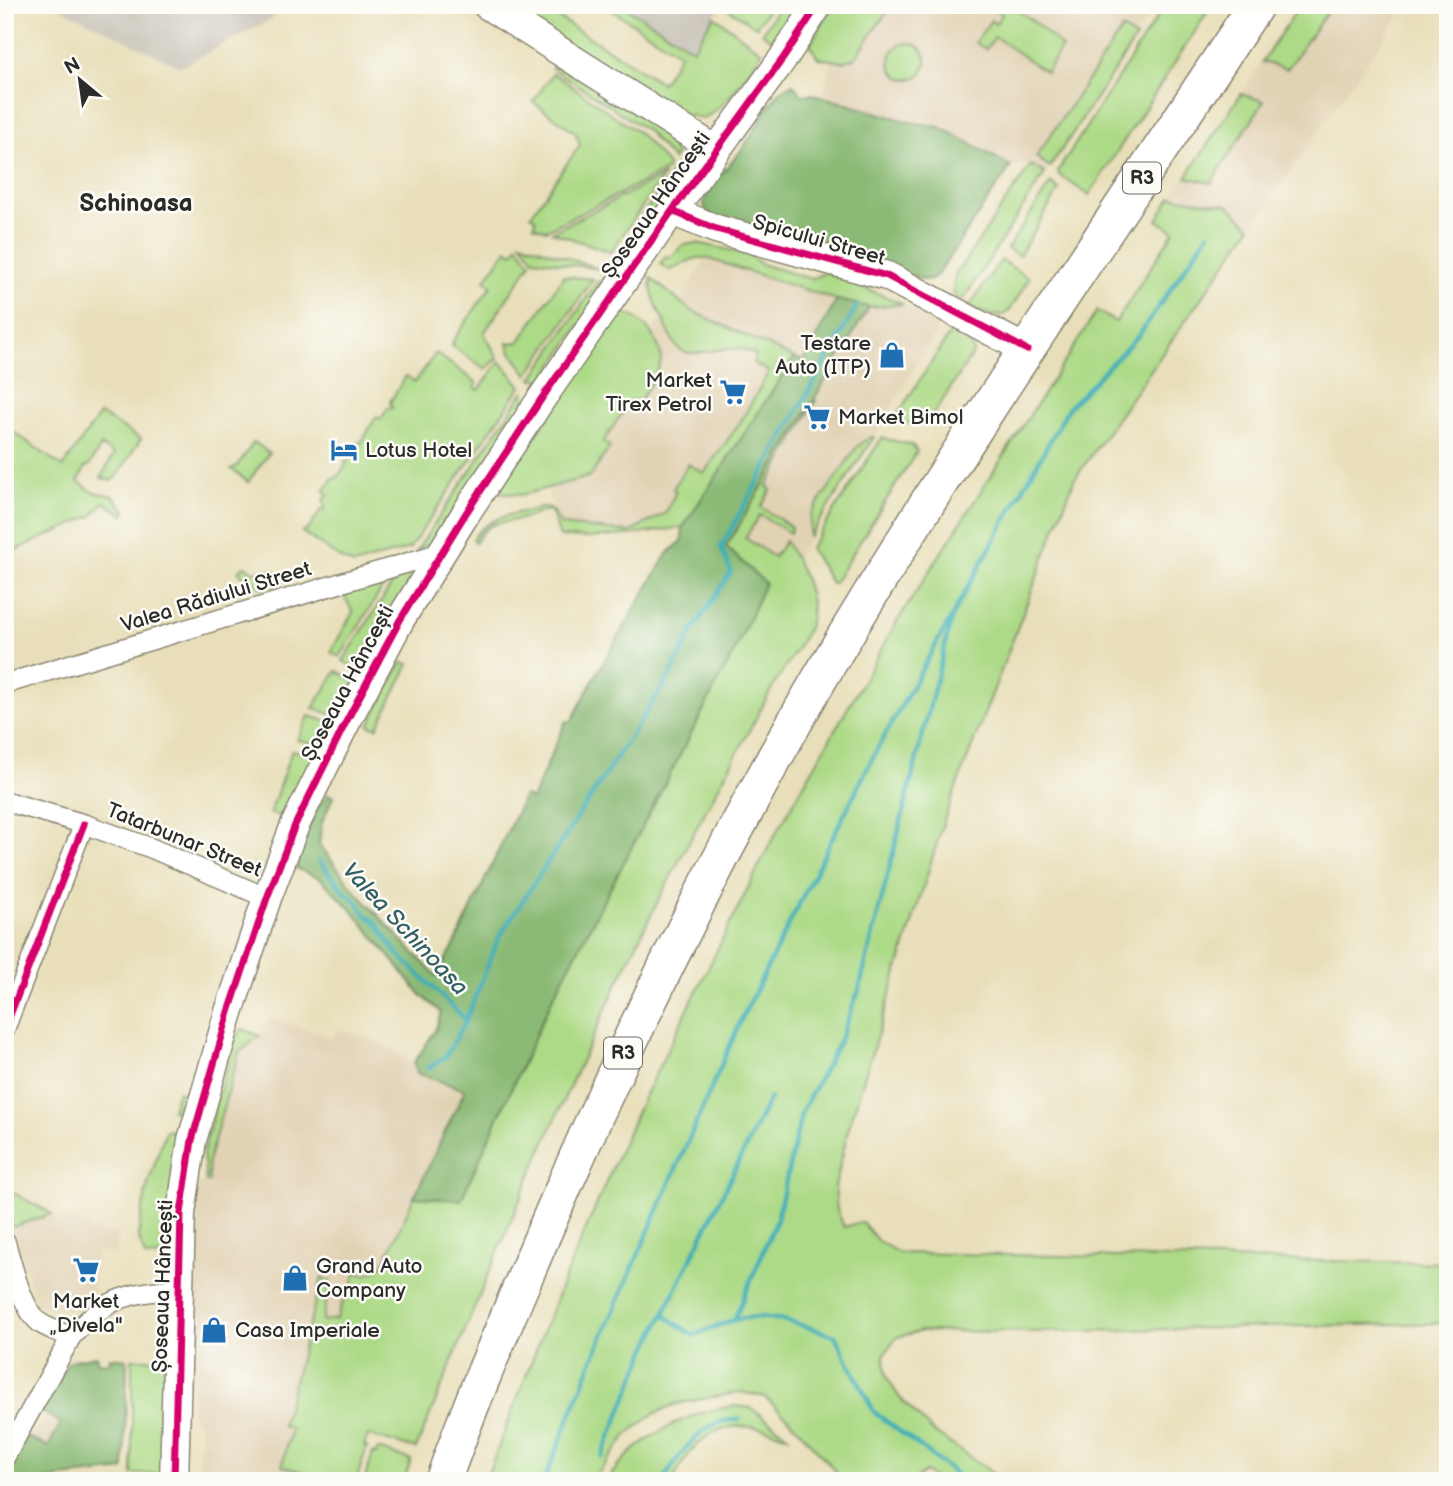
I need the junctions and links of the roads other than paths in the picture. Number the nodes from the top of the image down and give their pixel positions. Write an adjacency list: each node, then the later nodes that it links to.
1 (487, 5): 4 (street)
2 (818, 5): 4 (street, Șoseaua Hâncești)
3 (1256, 5): 6 (highway, R3)
4 (716, 150): 5 (street, Șoseaua Hâncești)
5 (672, 211): 6 (street, Spicului Street); 7 (street, Șoseaua Hâncești)
6 (1027, 350): 18 (highway, R3)
7 (440, 553): 8 (street, Valea Rădiului Street); 11 (street, Șoseaua Hâncești)
8 (5, 684)
9 (5, 801): 10 (street)
10 (84, 824): 11 (street, Tatarbunar Street); 12 (street)
11 (267, 898): 14 (street, Șoseaua Hâncești)
12 (5, 1028)
13 (5, 1241): 15 (street)
14 (178, 1290): 15 (street); 17 (street, Șoseaua Hâncești)
15 (71, 1337): 16 (street)
16 (5, 1457)
17 (174, 1481)
18 (443, 1481)

